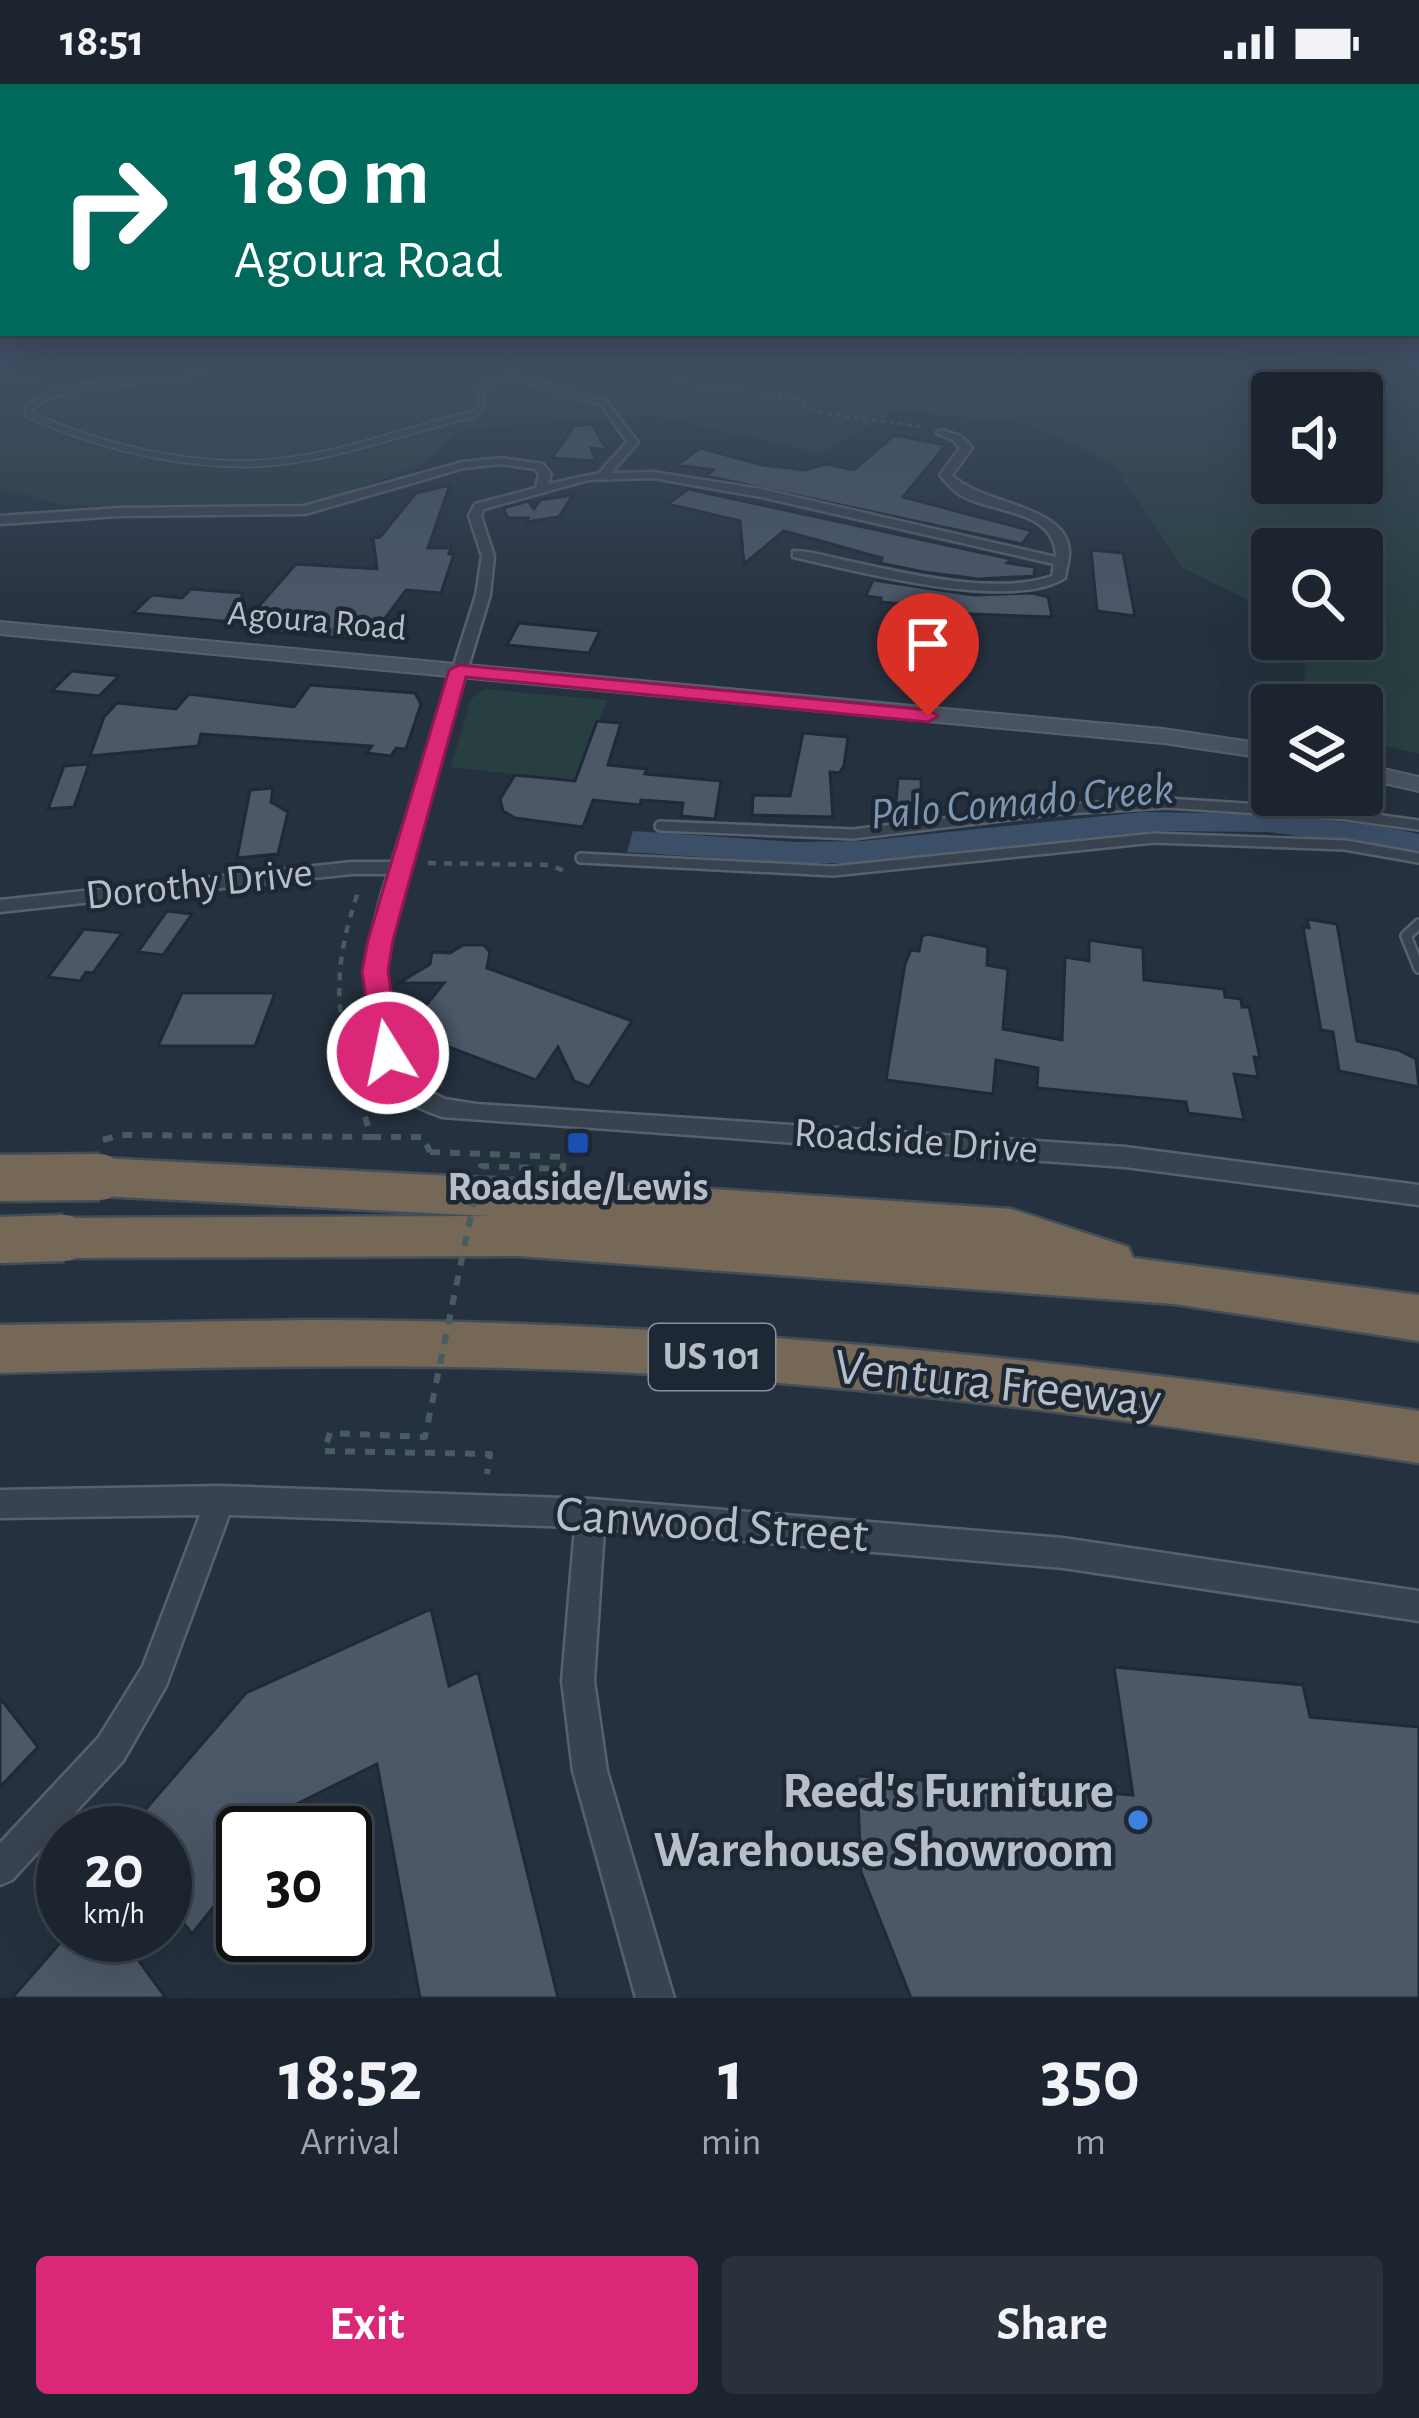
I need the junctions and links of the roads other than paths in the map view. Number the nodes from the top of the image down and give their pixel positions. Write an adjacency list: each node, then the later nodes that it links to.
1 (124, 447): 2 (lane)
2 (338, 447)
3 (628, 447): 5 (street)
4 (965, 447): 9 (street)
5 (605, 473): 6 (street); 9 (street)
6 (541, 488): 7 (street); 11 (street)
7 (0, 520)
8 (798, 554): 9 (street)
9 (1062, 562)
10 (0, 628): 11 (main road, Agoura Road)
11 (459, 670): 12 (main road, Agoura Road); 19 (street)
12 (1251, 749)
13 (1383, 776): 14 (main road)
14 (1419, 784)
15 (1419, 825): 16 (lane)
16 (660, 826)
17 (581, 858): 18 (lane)
18 (1419, 858)
19 (398, 868): 20 (street, Dorothy Drive); 24 (street, Roadside Drive)
20 (0, 906)
21 (1419, 925): 22 (lane)
22 (1419, 968)
23 (0, 1178): 26 (highway, bridge)
24 (1419, 1195)
25 (0, 1240): 26 (highway, bridge)
26 (1174, 1282): 27 (highway)
27 (1419, 1318)
28 (0, 1349): 29 (highway, Ventura Freeway / US 101)
29 (1419, 1437)
30 (220, 1500): 31 (street, Canwood Street); 32 (street, Canwood Street); 34 (street)
31 (0, 1504)
32 (591, 1513): 33 (street, Canwood Street); 35 (street)
33 (1419, 1606)
34 (0, 1868)
35 (655, 1998)

